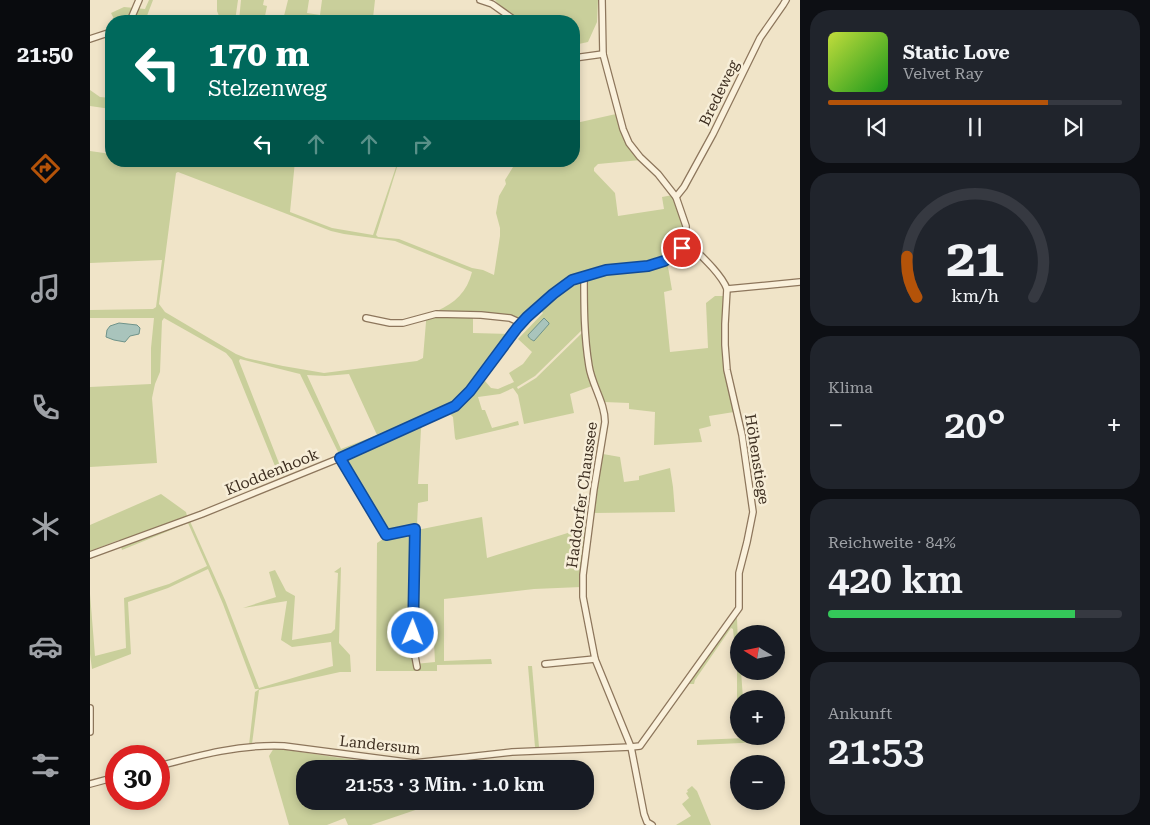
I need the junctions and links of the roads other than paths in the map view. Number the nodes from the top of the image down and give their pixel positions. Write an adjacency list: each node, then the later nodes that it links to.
1 (139, 0): 5 (street)
2 (480, 0): 6 (street)
3 (602, 0): 9 (street)
4 (786, 0): 11 (street, Bredeweg)
5 (133, 15)
6 (508, 15)
7 (105, 34): 8 (street)
8 (90, 39)
9 (603, 54): 10 (street); 11 (street)
10 (580, 57)
11 (676, 198): 12 (street)
12 (686, 241): 13 (street, Kloddenhook); 15 (street)
13 (584, 276): 17 (street, Kloddenhook); 20 (street, Haddorfer Chaussee)
14 (800, 282): 15 (street)
15 (727, 289): 25 (street, Höhenstiege)
16 (366, 318): 17 (street)
17 (522, 323): 18 (street, Kloddenhook)
18 (340, 458): 19 (street, Kloddenhook); 22 (street)
19 (90, 555)
20 (595, 659): 21 (street); 25 (street)
21 (545, 664)
22 (417, 666)
23 (90, 708): 24 (street)
24 (90, 732)
25 (631, 747): 26 (street, Landersum); 29 (street)
26 (170, 763)
27 (105, 780): 28 (street)
28 (90, 784)
29 (652, 825)

